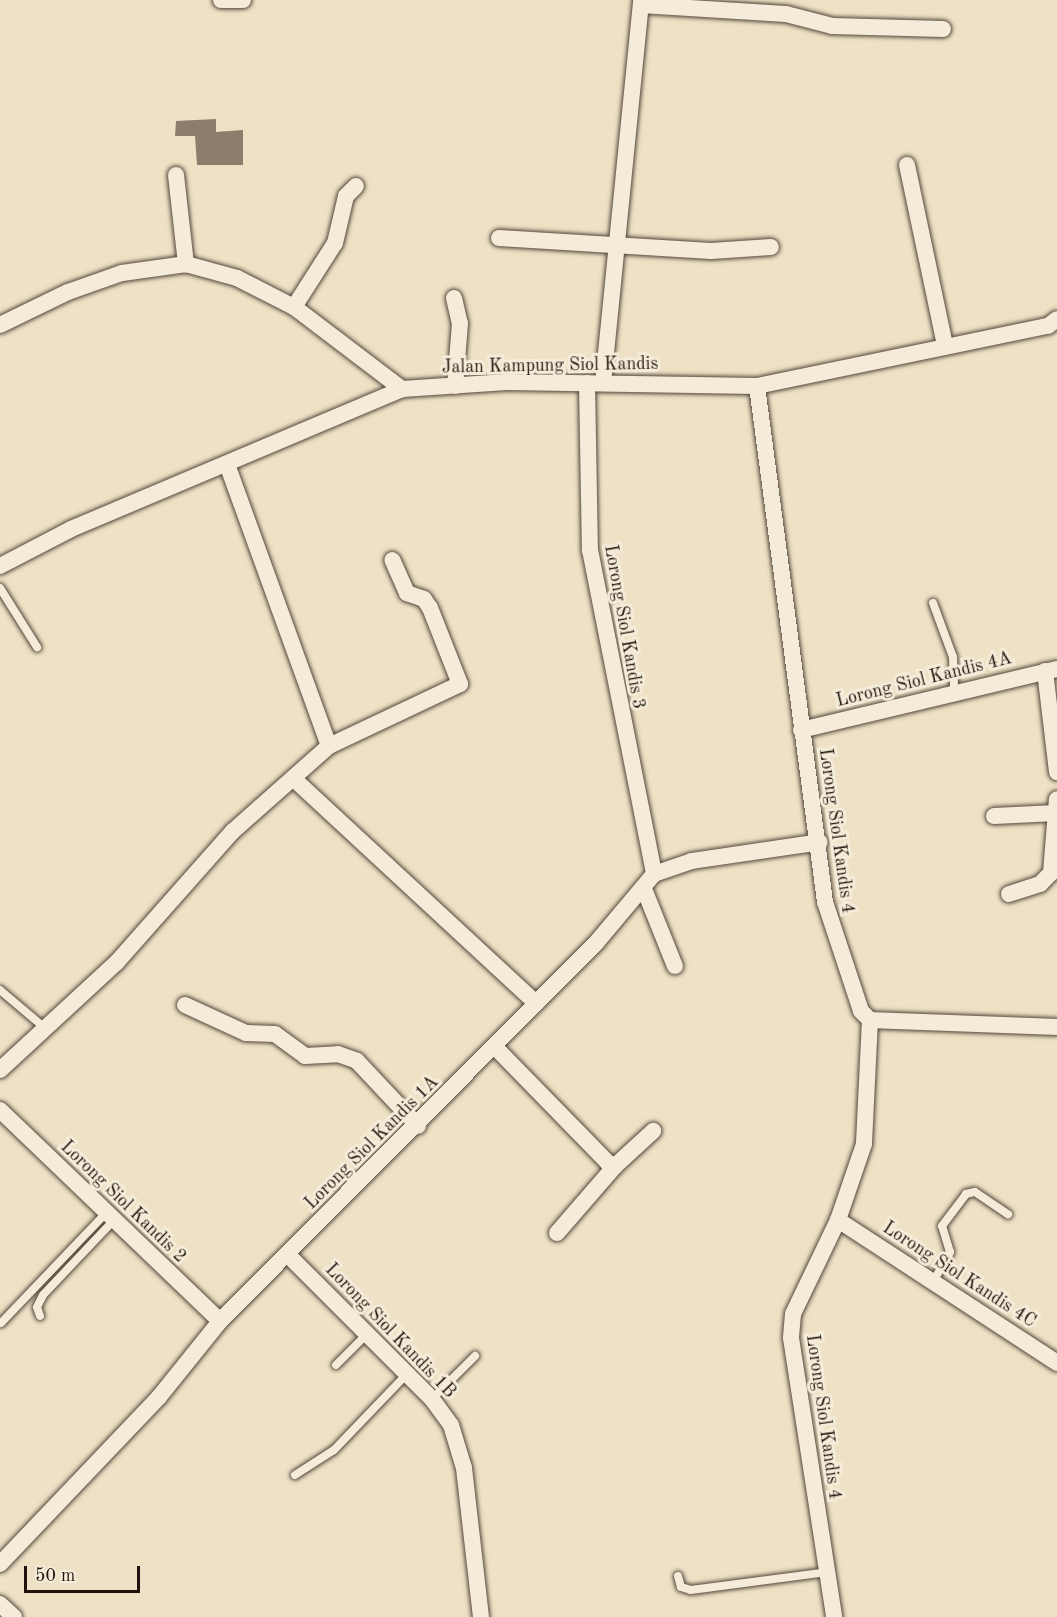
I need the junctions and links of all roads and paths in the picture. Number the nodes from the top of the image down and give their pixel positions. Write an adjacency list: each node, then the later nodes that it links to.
1 (220, 0): 2 (street)
2 (243, 0)
3 (641, 2): 4 (street); 9 (street, Lorong Siol Kandis 3)
4 (943, 29)
5 (907, 165): 16 (street)
6 (176, 175): 11 (street)
7 (356, 186): 13 (street)
8 (500, 238): 9 (street)
9 (615, 246): 10 (street); 17 (street, Lorong Siol Kandis 3)
10 (771, 247)
11 (186, 264): 13 (street); 15 (street)
12 (454, 298): 18 (street)
13 (294, 307): 20 (street)
14 (1057, 319): 16 (street, Jalan Kampung Siol Kandis)
15 (0, 325)
16 (945, 346): 19 (street, Jalan Kampung Siol Kandis)
17 (595, 383): 18 (street, Jalan Kampung Siol Kandis); 19 (street, Jalan Kampung Siol Kandis); 36 (street, Lorong Siol Kandis 3)
18 (455, 386): 20 (street, Jalan Kampung Siol Kandis)
19 (757, 386): 29 (street, Lorong Siol Kandis 4)
20 (402, 389): 21 (street, Jalan Kampung Siol Kandis)
21 (228, 467): 23 (street, Jalan Kampung Siol Kandis); 30 (street)
22 (393, 560): 30 (street)
23 (0, 566)
24 (0, 588): 26 (lane)
25 (933, 603): 28 (lane)
26 (37, 646)
27 (1051, 670): 28 (street, Lorong Siol Kandis 4A); 31 (street)
28 (954, 693): 29 (street, Lorong Siol Kandis 4A)
29 (801, 730): 35 (street, Lorong Siol Kandis 4)
30 (329, 746): 32 (street)
31 (1057, 772)
32 (294, 779): 41 (street); 45 (street)
33 (1057, 806): 34 (street); 38 (street)
34 (994, 816)
35 (820, 842): 36 (street); 43 (street, Lorong Siol Kandis 4)
36 (654, 874): 37 (street, Lorong Siol Kandis 1A)
37 (644, 889): 39 (street); 41 (street, Lorong Siol Kandis 1A)
38 (1009, 894)
39 (675, 966)
40 (0, 990): 45 (lane)
41 (536, 1003): 46 (street, Lorong Siol Kandis 1A)
42 (185, 1005): 49 (street)
43 (870, 1020): 44 (street); 54 (street, Lorong Siol Kandis 4)
44 (1057, 1027)
45 (46, 1029): 47 (street)
46 (494, 1046): 49 (street, Lorong Siol Kandis 1A); 51 (street)
47 (0, 1070)
48 (0, 1110): 53 (street, Lorong Siol Kandis 2)
49 (418, 1126): 56 (street, Lorong Siol Kandis 1A)
50 (653, 1131): 51 (street)
51 (615, 1166): 55 (street)
52 (1008, 1214): 57 (lane)
53 (109, 1217): 58 (lane); 59 (street, Lorong Siol Kandis 2); 60 (lane)
54 (838, 1220): 57 (street, Lorong Siol Kandis 4C); 69 (street, Lorong Siol Kandis 4)
55 (557, 1233)
56 (288, 1255): 59 (street, Lorong Siol Kandis 1A); 61 (street, Lorong Siol Kandis 1B)
57 (934, 1280): 63 (street, Lorong Siol Kandis 4C)
58 (40, 1316)
59 (220, 1321): 68 (street, Lorong Siol Kandis 1A)
60 (1, 1323)
61 (368, 1334): 64 (lane); 65 (street, Lorong Siol Kandis 1B)
62 (475, 1356): 66 (lane)
63 (1057, 1364)
64 (336, 1365)
65 (407, 1374): 66 (street, Lorong Siol Kandis 1B); 67 (lane)
66 (432, 1399): 73 (street, Lorong Siol Kandis 1B)
67 (295, 1474)
68 (0, 1564)
69 (826, 1572): 70 (lane); 74 (street, Lorong Siol Kandis 4)
70 (678, 1576)
71 (0, 1604): 72 (street)
72 (14, 1617)
73 (481, 1617)
74 (834, 1617)

